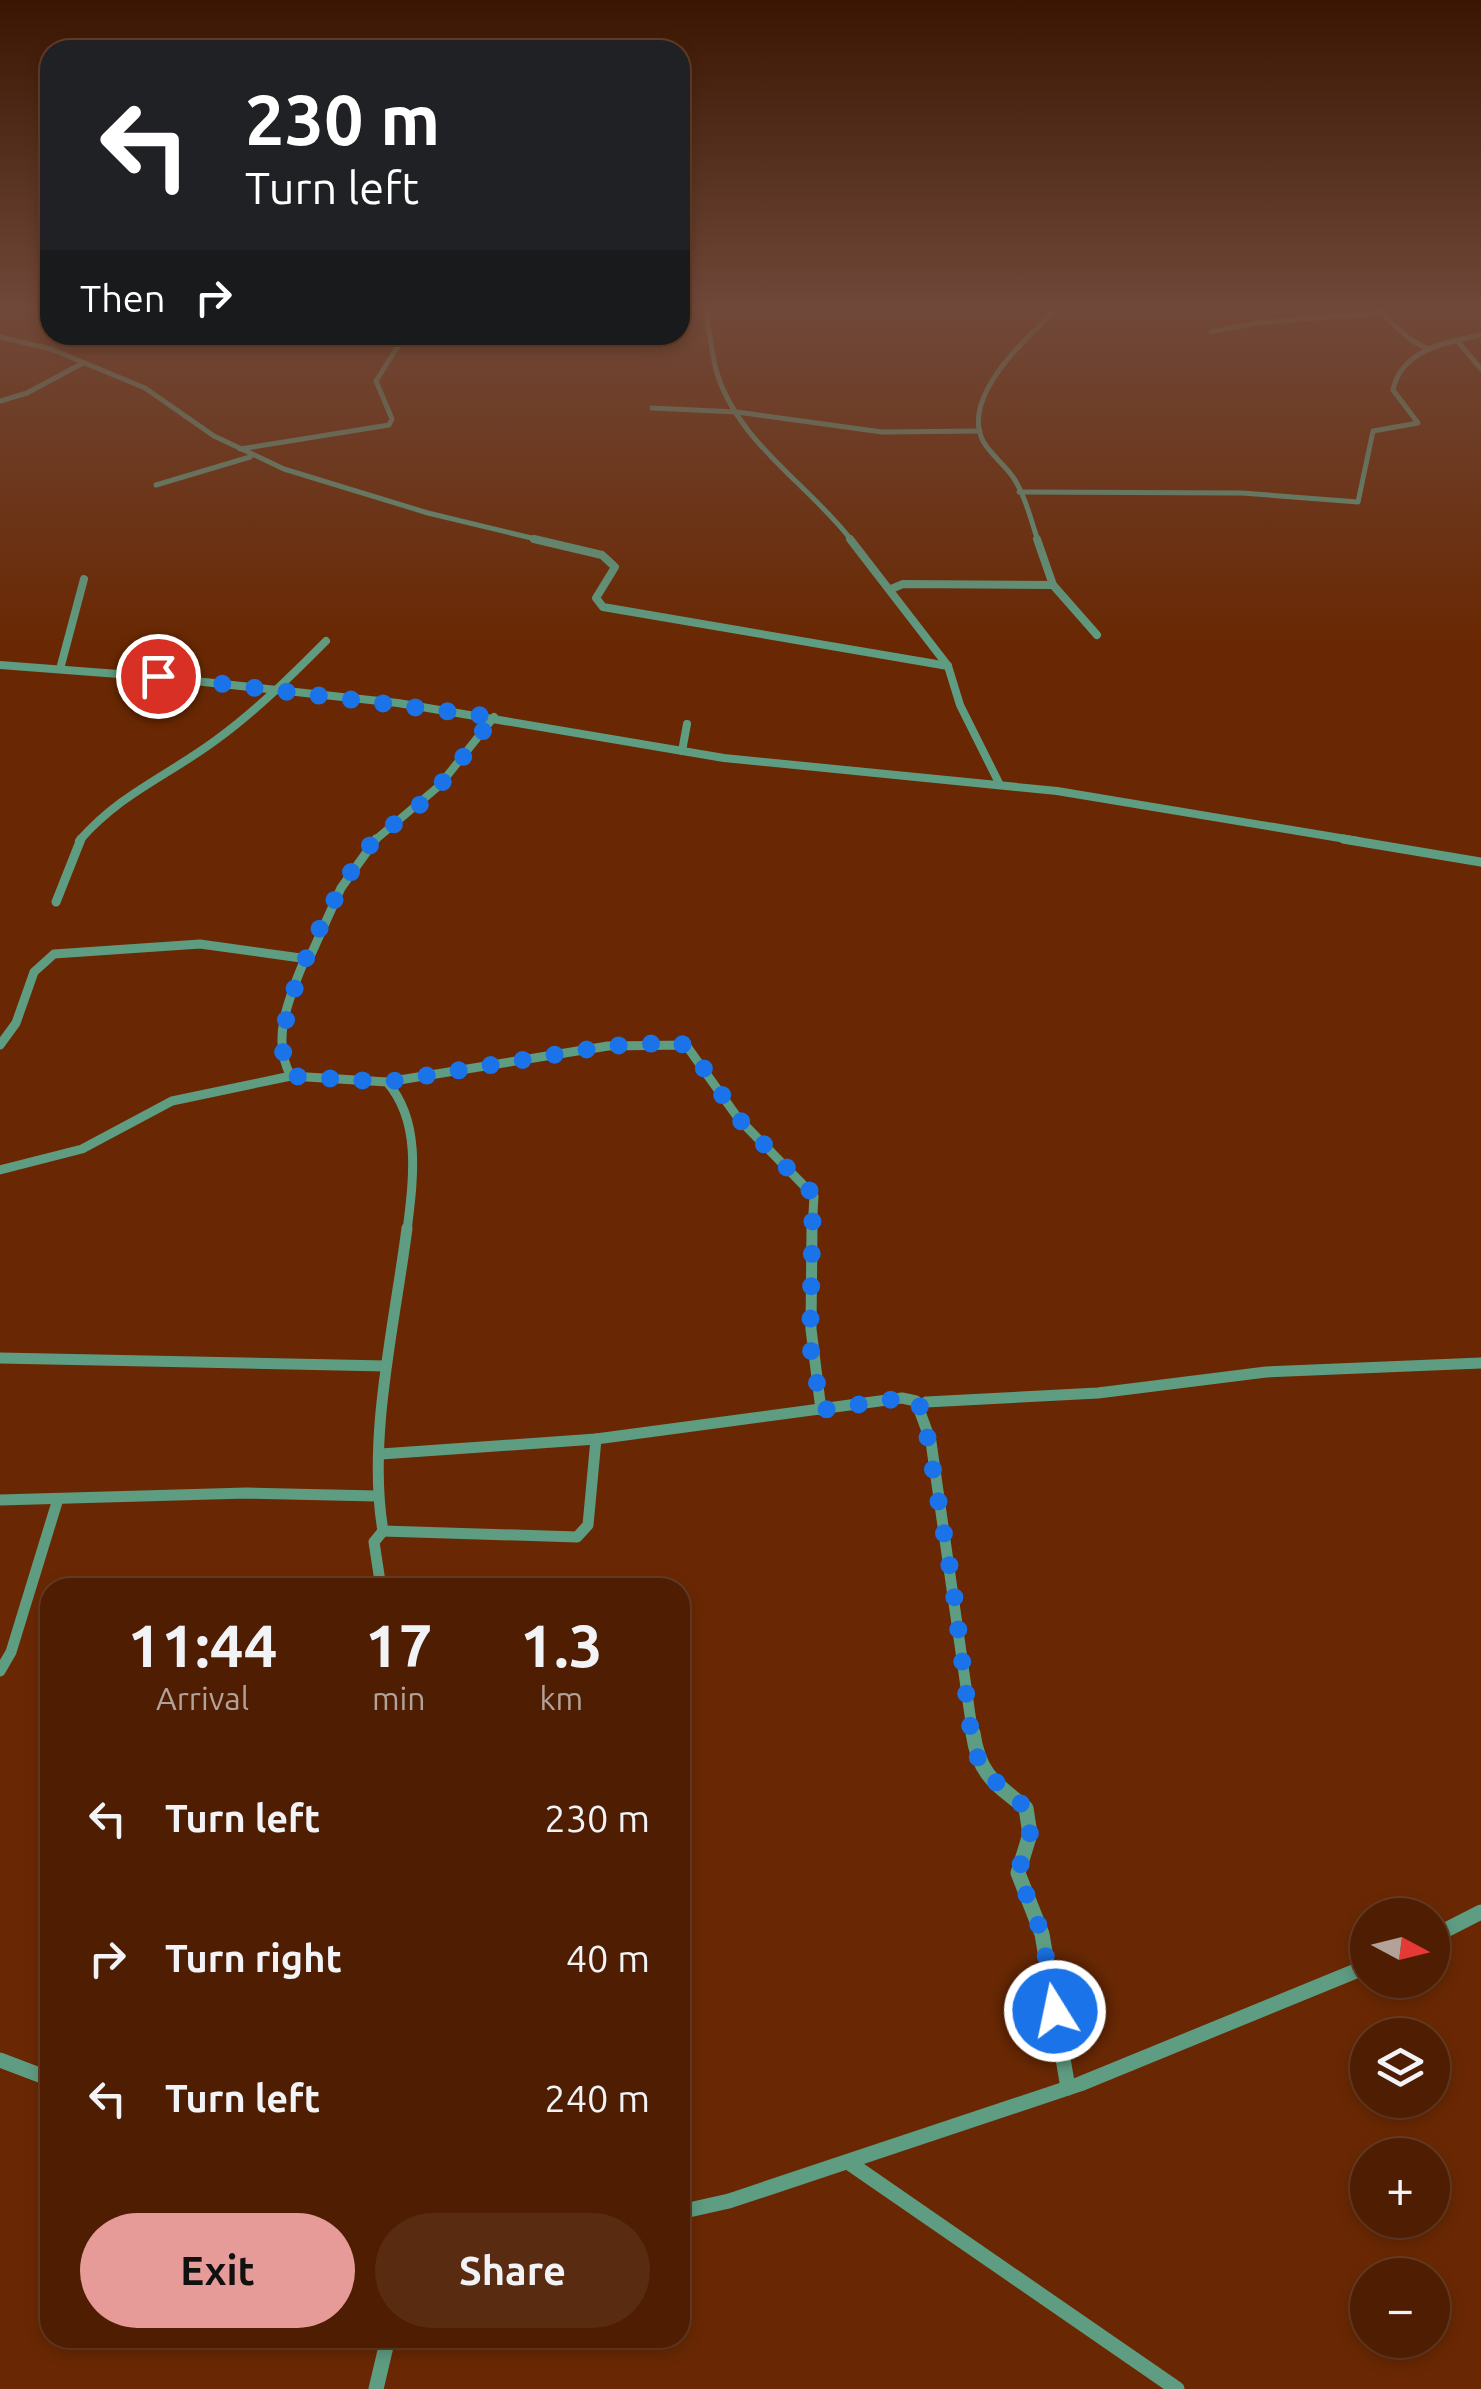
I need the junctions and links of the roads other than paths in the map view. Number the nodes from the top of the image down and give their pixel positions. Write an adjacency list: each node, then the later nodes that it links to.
1 (192, 419): 8 (street)
2 (389, 419): 8 (street)
3 (742, 419): 14 (street)
4 (792, 419): 7 (street)
5 (982, 419): 7 (street)
6 (1416, 419): 11 (street)
7 (980, 431): 11 (street)
8 (238, 450): 9 (street)
9 (252, 456): 10 (street); 18 (street)
10 (156, 486)
11 (1020, 492): 13 (street)
12 (84, 579): 19 (street)
13 (1053, 586): 14 (street); 15 (street)
14 (891, 589): 18 (street)
15 (1097, 635)
16 (326, 641): 20 (street)
17 (0, 665): 19 (street)
18 (948, 666): 24 (street)
19 (60, 669): 20 (street)
20 (277, 690): 21 (street); 26 (street)
21 (494, 717): 23 (street); 27 (street)
22 (688, 724): 23 (street)
23 (682, 752): 24 (street)
24 (1000, 785): 25 (street)
25 (1481, 862)
26 (56, 902)
27 (309, 959): 28 (street); 30 (street)
28 (4, 1042): 29 (street)
29 (0, 1056)
30 (291, 1076): 31 (street); 32 (street)
31 (387, 1082): 35 (street); 37 (street)
32 (0, 1170)
33 (0, 1358): 35 (street)
34 (1481, 1363): 36 (street)
35 (386, 1366): 39 (street)
36 (920, 1406): 37 (street); 51 (street)
37 (822, 1410): 38 (street)
38 (596, 1439): 39 (street); 43 (street)
39 (381, 1454): 40 (street)
40 (376, 1496): 41 (street); 43 (street)
41 (58, 1499): 42 (street); 45 (street)
42 (0, 1500)
43 (383, 1531): 44 (street)
44 (379, 1578)
45 (0, 1671)
46 (1481, 1912): 47 (street)
47 (1450, 1927)
48 (1350, 1973): 51 (street)
49 (0, 2060): 50 (street)
50 (40, 2075)
51 (1068, 2088): 52 (street)
52 (848, 2162): 53 (street); 56 (street)
53 (690, 2210)
54 (386, 2348): 55 (street)
55 (376, 2389)
56 (1177, 2389)

